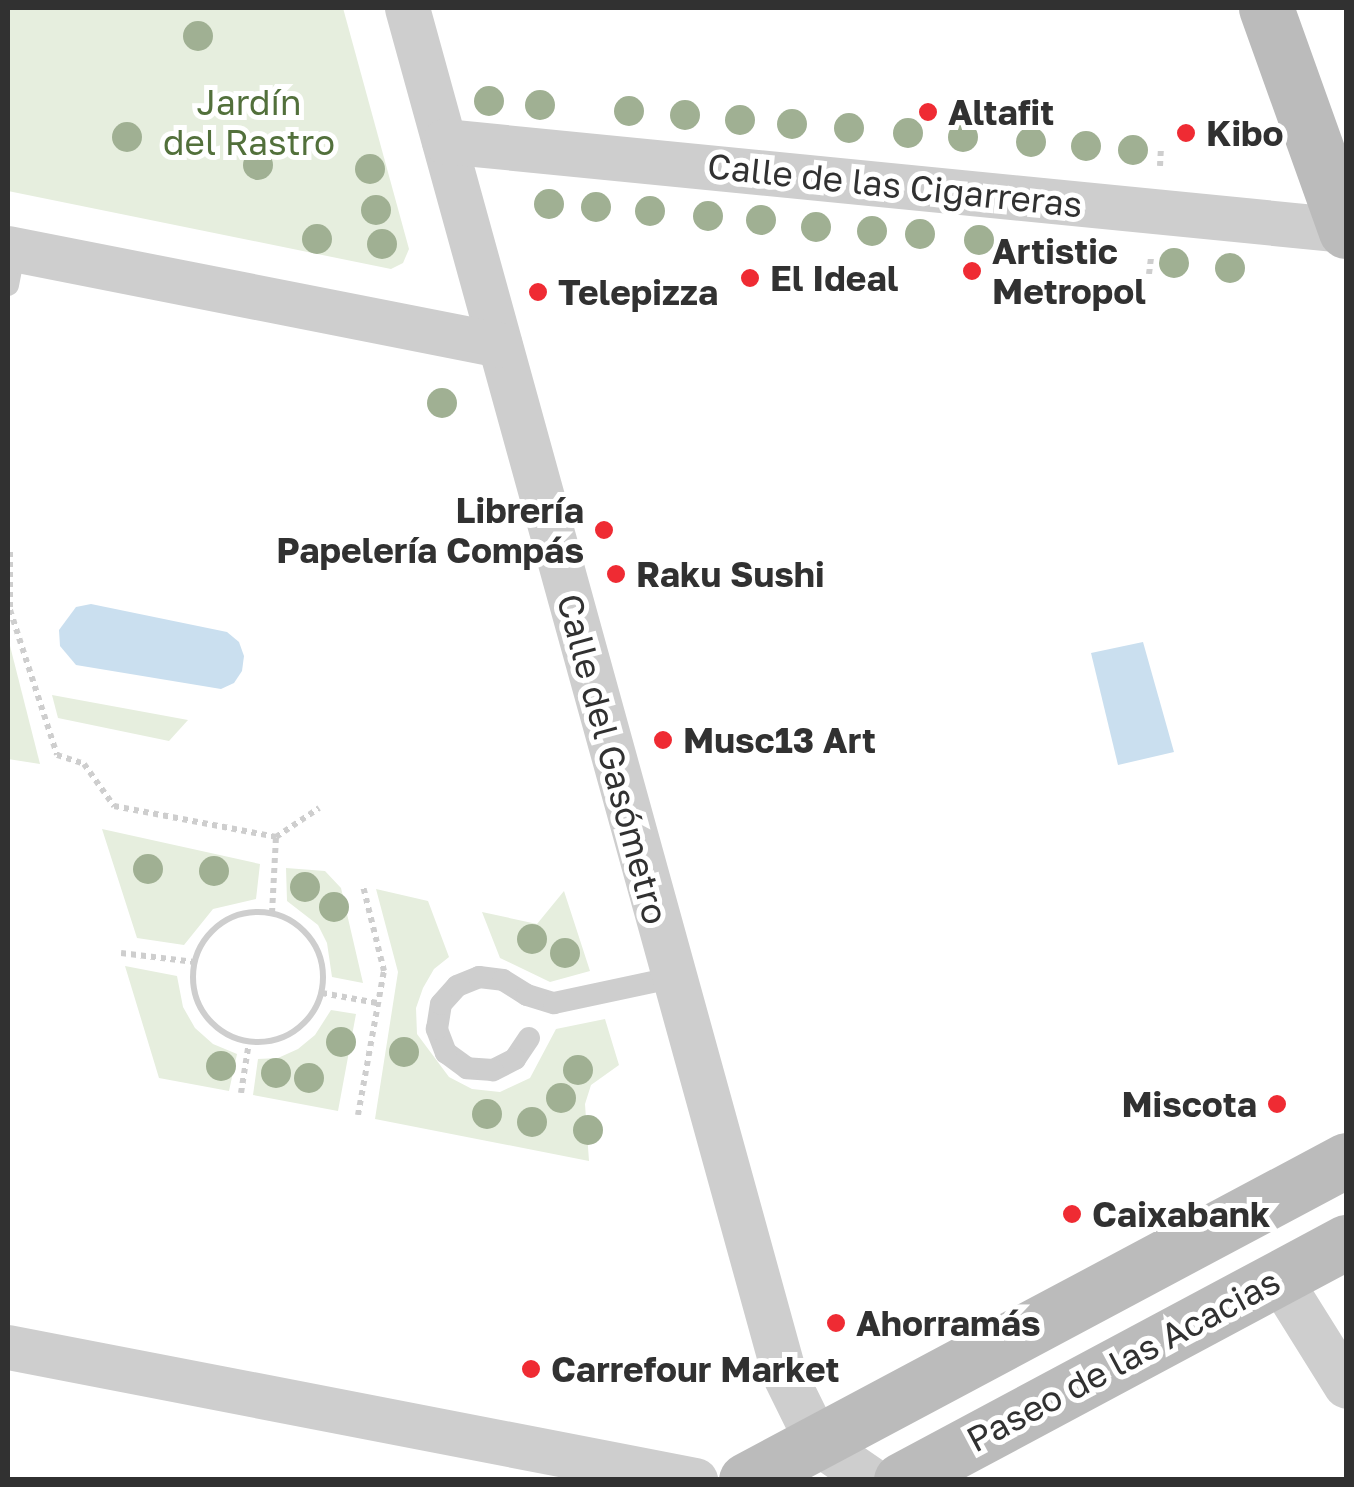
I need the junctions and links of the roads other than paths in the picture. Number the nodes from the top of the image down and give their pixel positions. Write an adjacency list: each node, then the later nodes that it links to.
1 (407, 8): 3 (street, Calle del Gasómetro)
2 (1266, 8): 4 (main road)
3 (444, 140): 4 (street, Calle de las Cigarreras); 6 (street, Calle del Gasómetro)
4 (1346, 230)
5 (10, 261): 6 (street)
6 (500, 345): 7 (street, Calle del Gasómetro)
7 (672, 978): 8 (lane); 14 (street, Calle del Gasómetro)
8 (529, 1038)
9 (1346, 1160): 14 (main road, Paseo de las Acacias)
10 (1346, 1242): 11 (main road, Paseo de las Acacias)
11 (1278, 1277): 13 (street); 18 (main road, Paseo de las Acacias)
12 (8, 1347): 15 (street)
13 (1346, 1386)
14 (818, 1443): 16 (main road, Paseo de las Acacias); 17 (street, Calle del Gasómetro)
15 (695, 1480)
16 (746, 1480)
17 (872, 1480)
18 (901, 1480)

